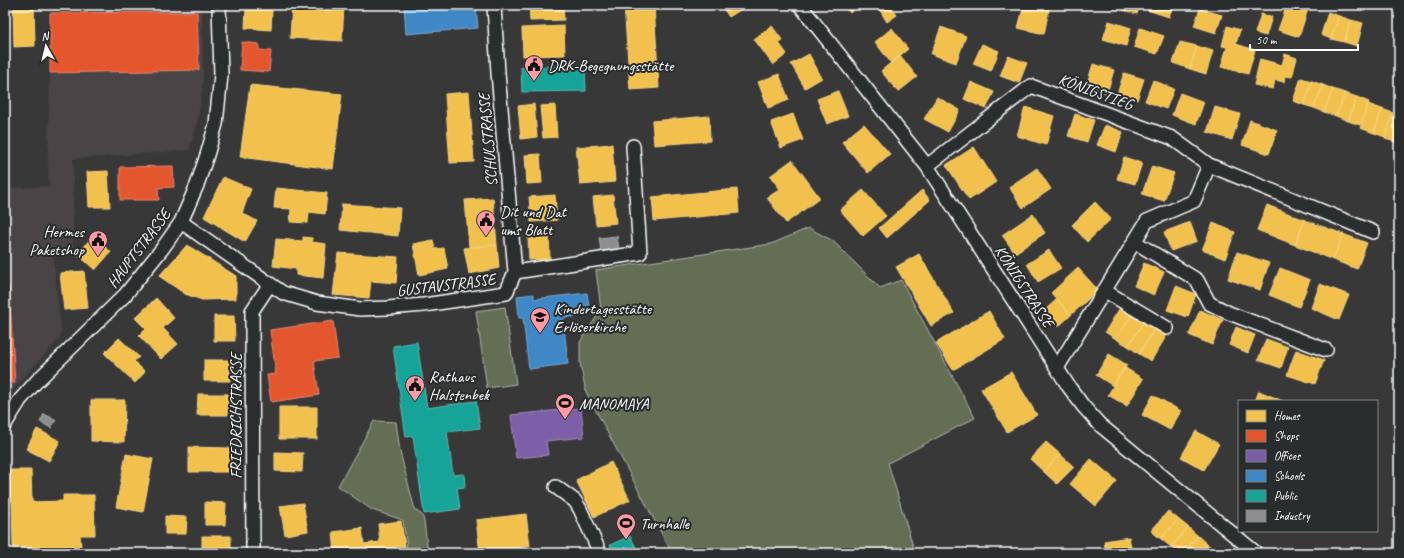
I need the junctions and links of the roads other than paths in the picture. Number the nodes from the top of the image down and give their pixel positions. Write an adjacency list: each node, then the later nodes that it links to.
1 (219, 5): 7 (street, HAUPTSTRASSE)
2 (494, 5): 10 (street, SCHULSTRASSE)
3 (800, 5): 6 (street, KÖNIGSTRASSE)
4 (633, 146): 10 (street, GUSTAVSTRASSE)
5 (1209, 165): 6 (street, KÖNIGSTIEG); 8 (street); 9 (street)
6 (927, 166): 15 (street, KÖNIGSTRASSE)
7 (181, 222): 11 (street, GUSTAVSTRASSE); 16 (street, HAUPTSTRASSE)
8 (1373, 232)
9 (1135, 242): 12 (street); 14 (street)
10 (516, 272): 11 (street, GUSTAVSTRASSE)
11 (270, 284): 18 (street, FRIEDRICHSTRASSE)
12 (1105, 291): 13 (street); 15 (street)
13 (1167, 328)
14 (1326, 350)
15 (1058, 368): 20 (street, KÖNIGSTRASSE)
16 (5, 424)
17 (556, 487): 19 (street)
18 (253, 553)
19 (600, 553)
20 (1256, 553)

